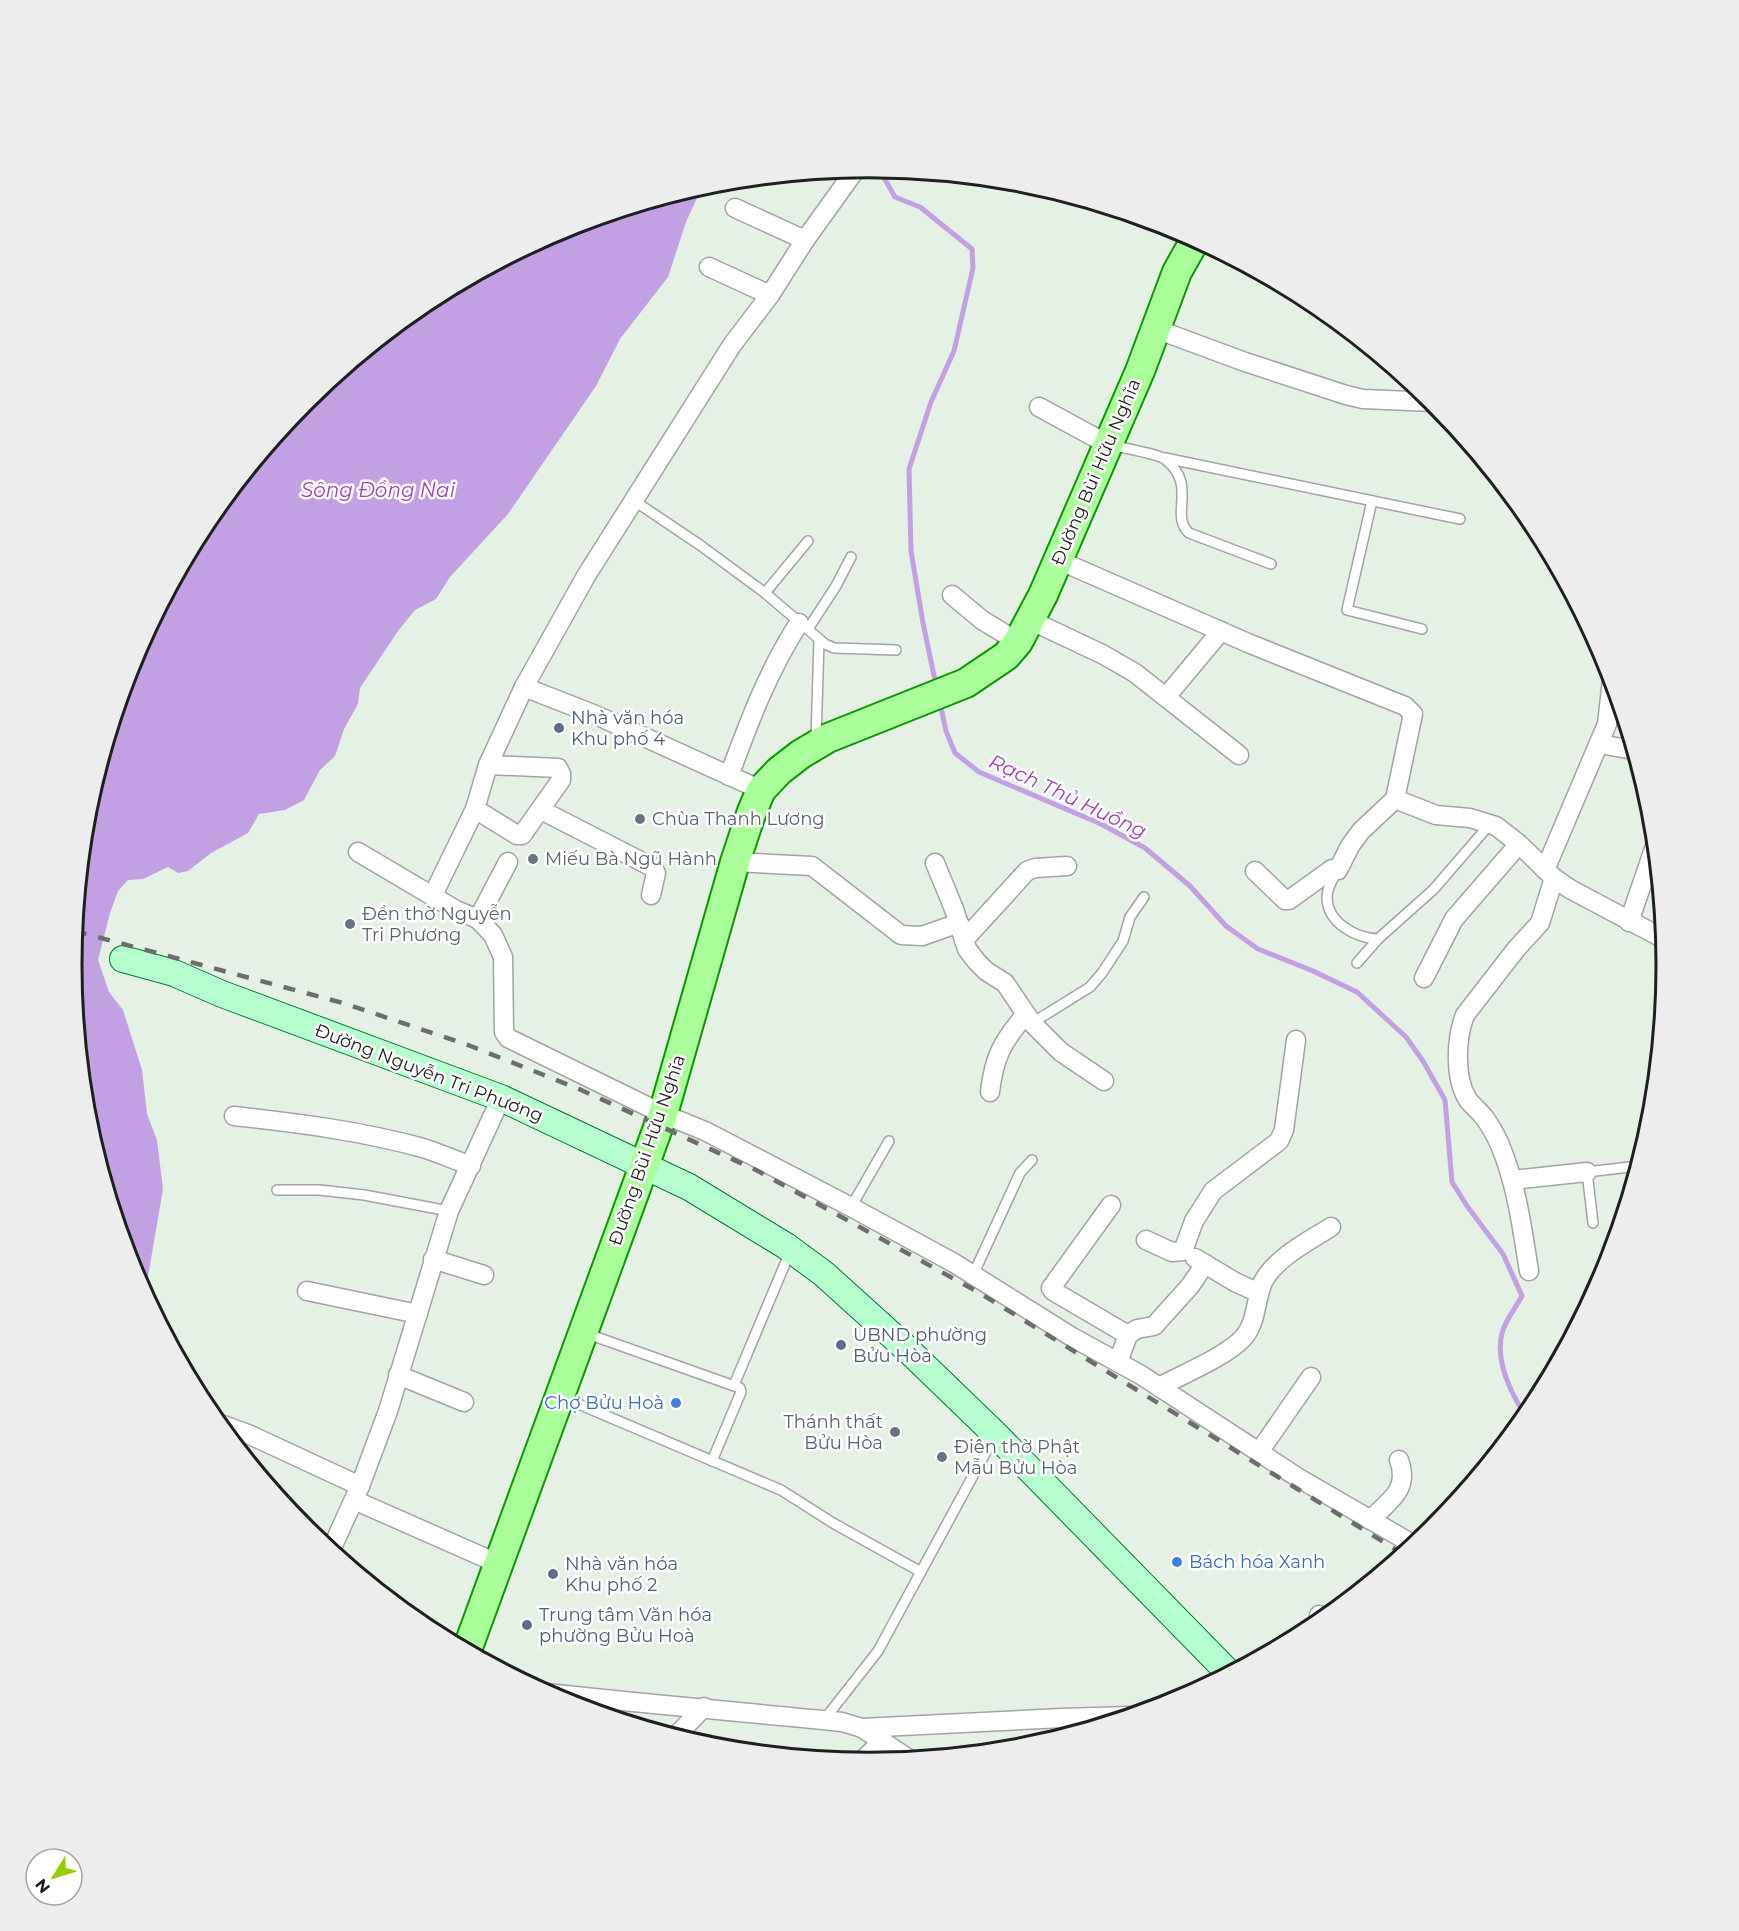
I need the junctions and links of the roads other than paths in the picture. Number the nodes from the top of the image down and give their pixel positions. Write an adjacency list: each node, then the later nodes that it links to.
1 (849, 179): 3 (street)
2 (735, 208): 3 (street)
3 (805, 240): 6 (street)
4 (1191, 247): 7 (main road, Đường Bùi Hữu Nghĩa)
5 (710, 267): 6 (street)
6 (770, 295): 12 (street)
7 (1156, 329): 8 (street); 10 (main road, Đường Bùi Hữu Nghĩa)
8 (1418, 401)
9 (1039, 407): 10 (street)
10 (1109, 445): 11 (lane); 17 (main road, Đường Bùi Hữu Nghĩa)
11 (1165, 458): 13 (lane); 18 (lane)
12 (633, 500): 19 (lane); 27 (street)
13 (1372, 501): 14 (lane); 22 (lane)
14 (1460, 519)
15 (808, 541): 19 (lane)
16 (851, 557): 21 (lane)
17 (1058, 560): 23 (main road, Đường Bùi Hữu Nghĩa); 24 (street)
18 (1271, 564)
19 (765, 593): 21 (lane)
20 (952, 595): 23 (street)
21 (804, 626): 25 (lane); 35 (street)
22 (1422, 629)
23 (1024, 631): 28 (street); 31 (main road, Đường Bùi Hữu Nghĩa)
24 (1221, 631): 28 (street); 37 (street)
25 (819, 640): 26 (lane); 31 (lane)
26 (896, 650)
27 (524, 687): 34 (street); 35 (street)
28 (1167, 697): 33 (street)
29 (1610, 699): 30 (street)
30 (1600, 744): 32 (street); 50 (street)
31 (816, 745): 36 (main road, Đường Bùi Hữu Nghĩa)
32 (1626, 749)
33 (1239, 755)
34 (489, 765): 38 (street); 39 (street)
35 (729, 776): 36 (street)
36 (761, 790): 45 (main road, Đường Bùi Hữu Nghĩa)
37 (1395, 799): 40 (street); 48 (street)
38 (475, 809): 39 (street); 52 (street)
39 (541, 810): 51 (street)
40 (1490, 824): 41 (street); 58 (lane)
41 (1519, 844): 50 (street); 61 (street)
42 (358, 852): 52 (street)
43 (1650, 861): 55 (street)
44 (508, 862): 54 (street)
45 (735, 862): 56 (street); 67 (main road, Đường Bùi Hữu Nghĩa)
46 (935, 864): 56 (street)
47 (1067, 866): 56 (street)
48 (1338, 870): 49 (street); 58 (lane)
49 (1255, 871)
50 (1549, 874): 55 (street); 75 (street)
51 (651, 895)
52 (433, 896): 54 (street)
53 (1144, 897): 62 (lane)
54 (478, 919): 67 (street)
55 (1629, 922): 57 (street)
56 (962, 932): 62 (street)
57 (1655, 935)
58 (1378, 939): 59 (lane)
59 (1357, 963)
60 (121, 964): 66 (main road, Đường Nguyễn Tri Phương)
61 (1424, 978)
62 (1029, 1018): 64 (street); 65 (street)
63 (1296, 1040): 84 (street)
64 (1104, 1080)
65 (990, 1092)
66 (501, 1098): 71 (main road, Đường Nguyễn Tri Phương); 72 (street)
67 (663, 1114): 71 (main road, Đường Bùi Hữu Nghĩa); 78 (street)
68 (234, 1116): 72 (street)
69 (889, 1141): 78 (lane)
70 (1032, 1160): 89 (lane)
71 (644, 1165): 83 (main road, Đường Nguyễn Tri Phương); 93 (main road, Đường Bùi Hữu Nghĩa)
72 (471, 1166): 79 (street)
73 (1630, 1167): 74 (lane)
74 (1587, 1172): 75 (street); 80 (lane)
75 (1512, 1180): 87 (street)
76 (277, 1190): 79 (lane)
77 (1111, 1206): 94 (street)
78 (851, 1207): 89 (street)
79 (449, 1211): 85 (street)
80 (1593, 1223)
81 (1331, 1227): 91 (street)
82 (1146, 1240): 84 (street)
83 (791, 1250): 98 (lane); 103 (main road, Đường Nguyễn Tri Phương)
84 (1183, 1251): 86 (street)
85 (433, 1260): 88 (street); 92 (street)
86 (1205, 1264): 91 (street); 94 (street)
87 (1529, 1271)
88 (484, 1275)
89 (973, 1275): 95 (street)
90 (307, 1291): 92 (street)
91 (1259, 1293): 99 (street)
92 (418, 1314): 96 (street)
93 (584, 1333): 98 (lane); 100 (main road, Đường Bùi Hữu Nghĩa)
94 (1128, 1335): 95 (street)
95 (1118, 1362): 99 (street)
96 (398, 1375): 101 (street); 107 (street)
97 (1311, 1377): 104 (street)
98 (734, 1385): 106 (lane)
99 (1159, 1387): 104 (street)
100 (560, 1396): 106 (lane); 111 (main road, Đường Bùi Hữu Nghĩa)
101 (464, 1402)
102 (233, 1429): 107 (street)
103 (995, 1434): 112 (lane); 114 (main road, Đường Nguyễn Tri Phương)
104 (1259, 1452): 108 (street)
105 (1399, 1460): 108 (street)
106 (712, 1461): 112 (lane)
107 (357, 1493): 110 (street); 111 (street)
108 (1370, 1520): 109 (street)
109 (1406, 1540)
110 (335, 1542)
111 (499, 1564): 113 (main road, Đường Bùi Hữu Nghĩa)
112 (921, 1572): 118 (lane)
113 (470, 1643)
114 (1224, 1668)
115 (577, 1696): 116 (street)
116 (704, 1707): 118 (street); 120 (street)
117 (1103, 1717): 119 (street)
118 (824, 1720): 119 (street)
119 (862, 1728): 121 (street)
120 (682, 1730)
121 (882, 1740): 122 (street); 123 (street)
122 (898, 1751)
123 (871, 1752)

